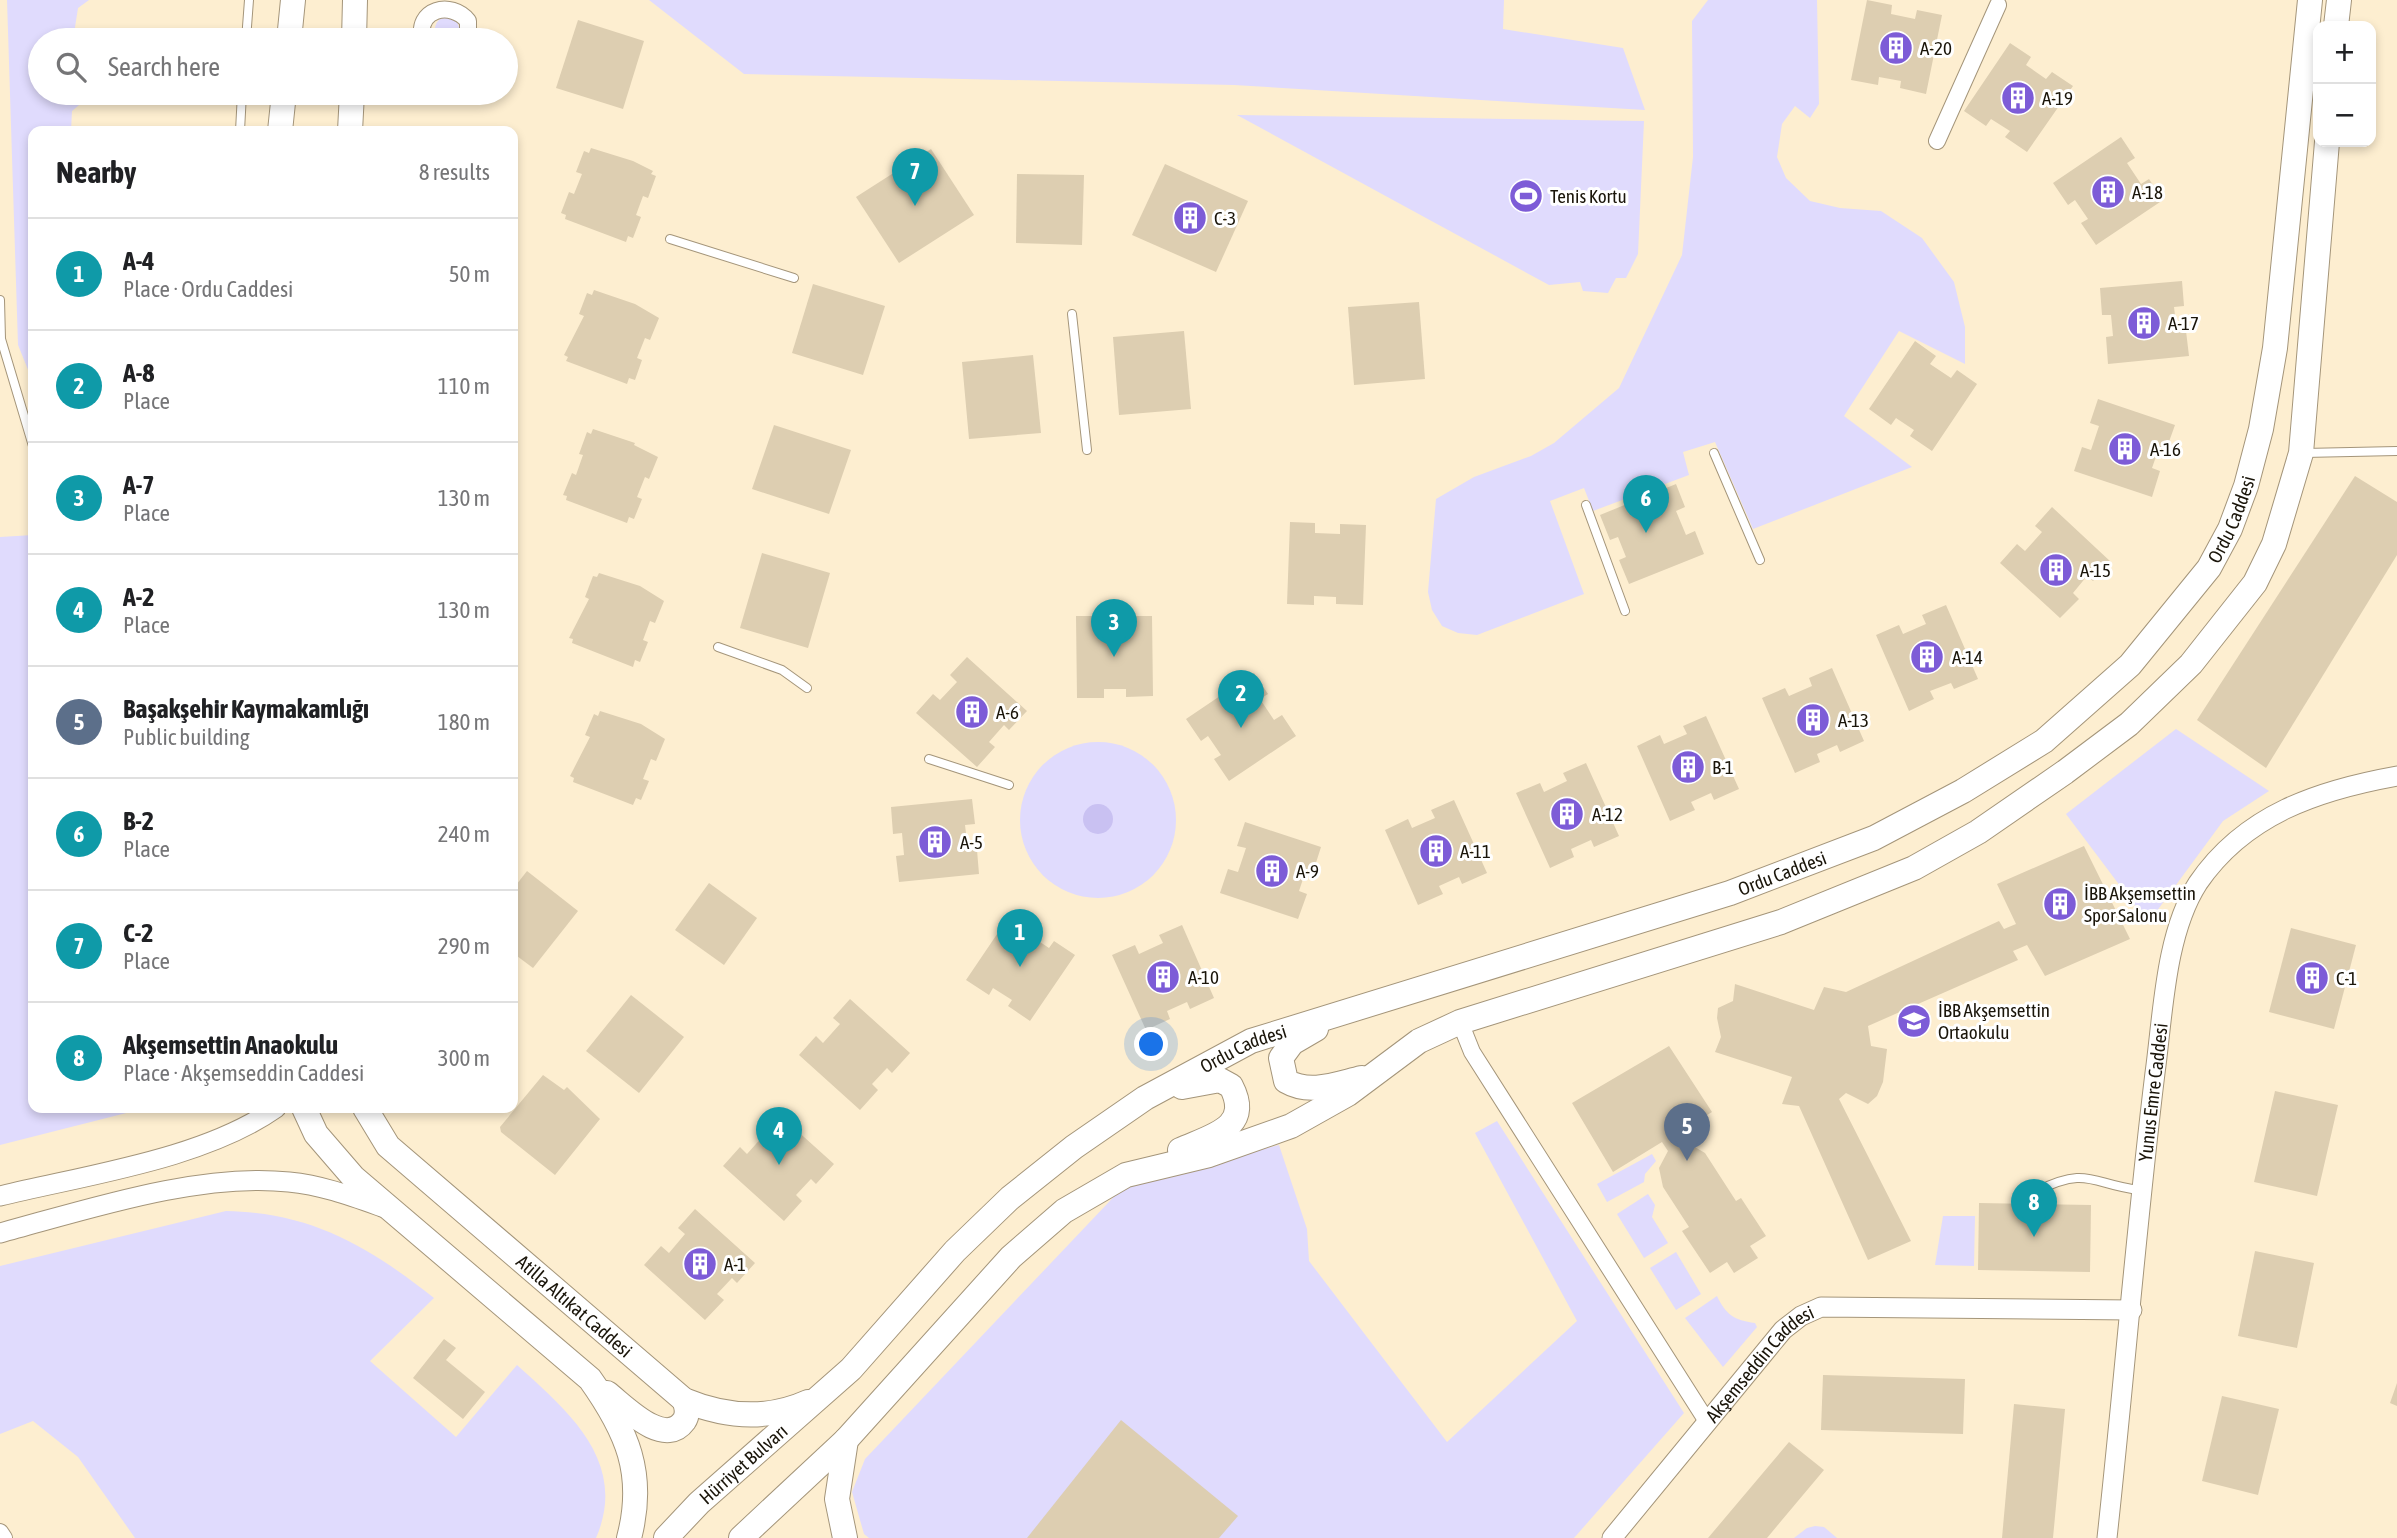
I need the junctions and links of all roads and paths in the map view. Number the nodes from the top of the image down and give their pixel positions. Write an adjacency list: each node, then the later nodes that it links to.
1 (249, 0): 8 (lane)
2 (293, 0): 9 (main road)
3 (355, 0): 10 (main road)
4 (2310, 0): 38 (main road, Ordu Caddesi)
5 (2339, 0): 7 (main road)
6 (1998, 5): 19 (street)
7 (2337, 21)
8 (247, 28)
9 (290, 28)
10 (354, 28)
11 (421, 28): 12 (street)
12 (468, 28)
13 (241, 105): 16 (lane)
14 (283, 105): 17 (main road)
15 (351, 105): 18 (main road)
16 (240, 126)
17 (281, 126)
18 (350, 126)
19 (1937, 141)
20 (2327, 147): 29 (main road)
21 (670, 239): 22 (lane)
22 (794, 278)
23 (0, 300): 25 (lane)
24 (1072, 314): 26 (lane)
25 (28, 429)
26 (1087, 450)
27 (2397, 451): 29 (lane)
28 (1714, 453): 31 (lane)
29 (2301, 453): 39 (main road)
30 (1586, 505): 32 (lane)
31 (1760, 560)
32 (1625, 611)
33 (718, 648): 34 (lane)
34 (807, 688)
35 (929, 759): 37 (lane)
36 (2397, 776): 46 (street, Yunus Emre Caddesi)
37 (1009, 785)
38 (1370, 1003): 40 (main road); 41 (main road, Ordu Caddesi)
39 (1460, 1022): 40 (main road); 55 (street)
40 (1368, 1077): 45 (main road)
41 (1145, 1098): 45 (main road); 53 (main road, Ordu Caddesi)
42 (267, 1113): 48 (street)
43 (306, 1113): 49 (main road)
44 (368, 1113): 54 (main road, Atilla Altıkat Caddesi)
45 (1126, 1175): 56 (main road)
46 (2143, 1190): 47 (lane); 51 (street, Yunus Emre Caddesi)
47 (2036, 1191)
48 (0, 1196)
49 (390, 1210): 50 (street); 52 (main road)
50 (0, 1233)
51 (2132, 1310): 55 (street, Akşemseddin Caddesi); 64 (street, Yunus Emre Caddesi)
52 (590, 1379): 54 (main road); 59 (main road)
53 (824, 1394): 54 (main road, Atilla Altıkat Caddesi); 60 (main road, Hürriyet Bulvarı)
54 (684, 1400)
55 (1708, 1423): 63 (street, Akşemseddin Caddesi)
56 (846, 1440): 61 (main road); 62 (main road)
57 (0, 1531): 58 (street)
58 (4, 1538)
59 (629, 1538)
60 (666, 1538)
61 (741, 1538)
62 (845, 1538)
63 (1612, 1538)
64 (2107, 1538)

